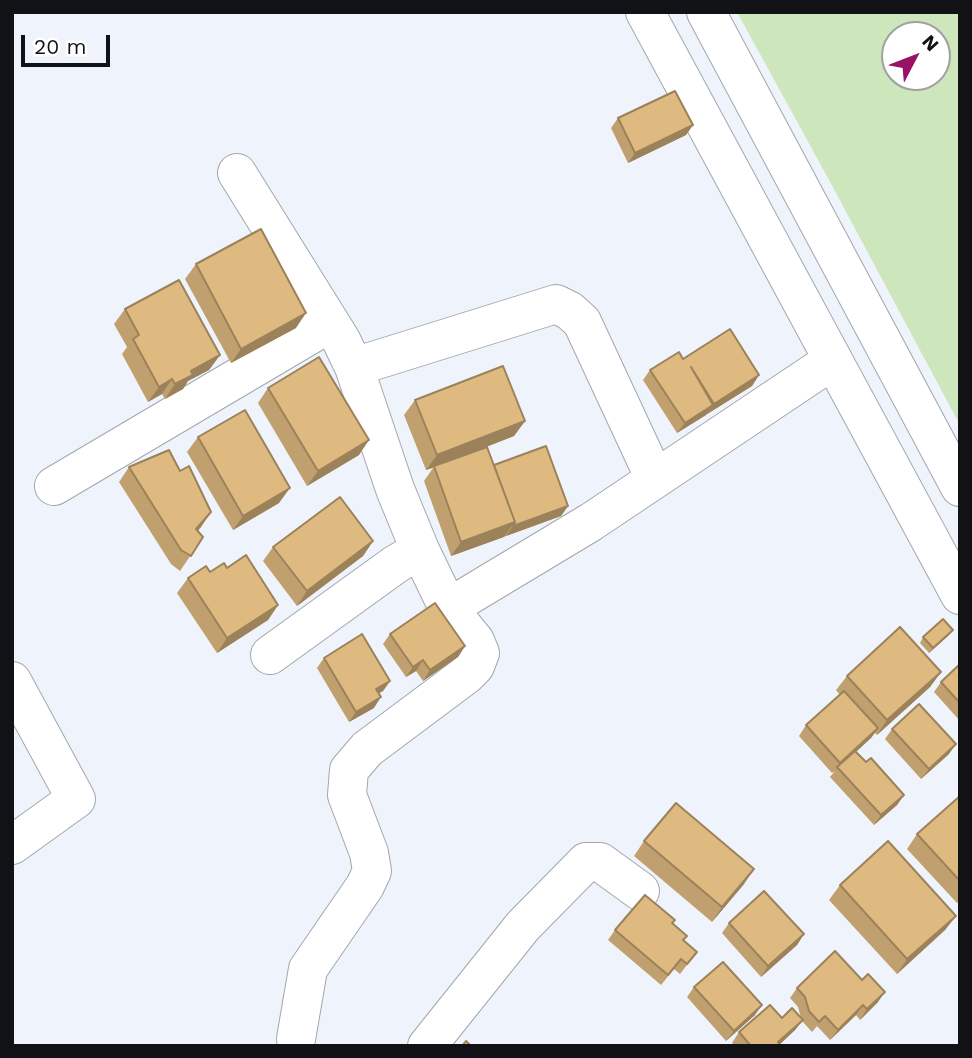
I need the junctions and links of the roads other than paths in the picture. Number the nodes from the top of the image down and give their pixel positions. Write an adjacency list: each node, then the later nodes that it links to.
1 (645, 12): 5 (street)
2 (706, 12): 9 (street)
3 (237, 173): 4 (street)
4 (330, 323): 6 (street); 8 (street)
5 (833, 360): 7 (street); 11 (street)
6 (354, 367): 7 (street); 10 (street)
7 (655, 479): 12 (street)
8 (54, 486)
9 (960, 487)
10 (420, 550): 12 (street); 13 (street)
11 (960, 595)
12 (448, 608): 17 (street)
13 (270, 655)
14 (12, 681): 15 (street)
15 (12, 845)
16 (640, 891): 18 (street)
17 (296, 1039)
18 (426, 1046)

